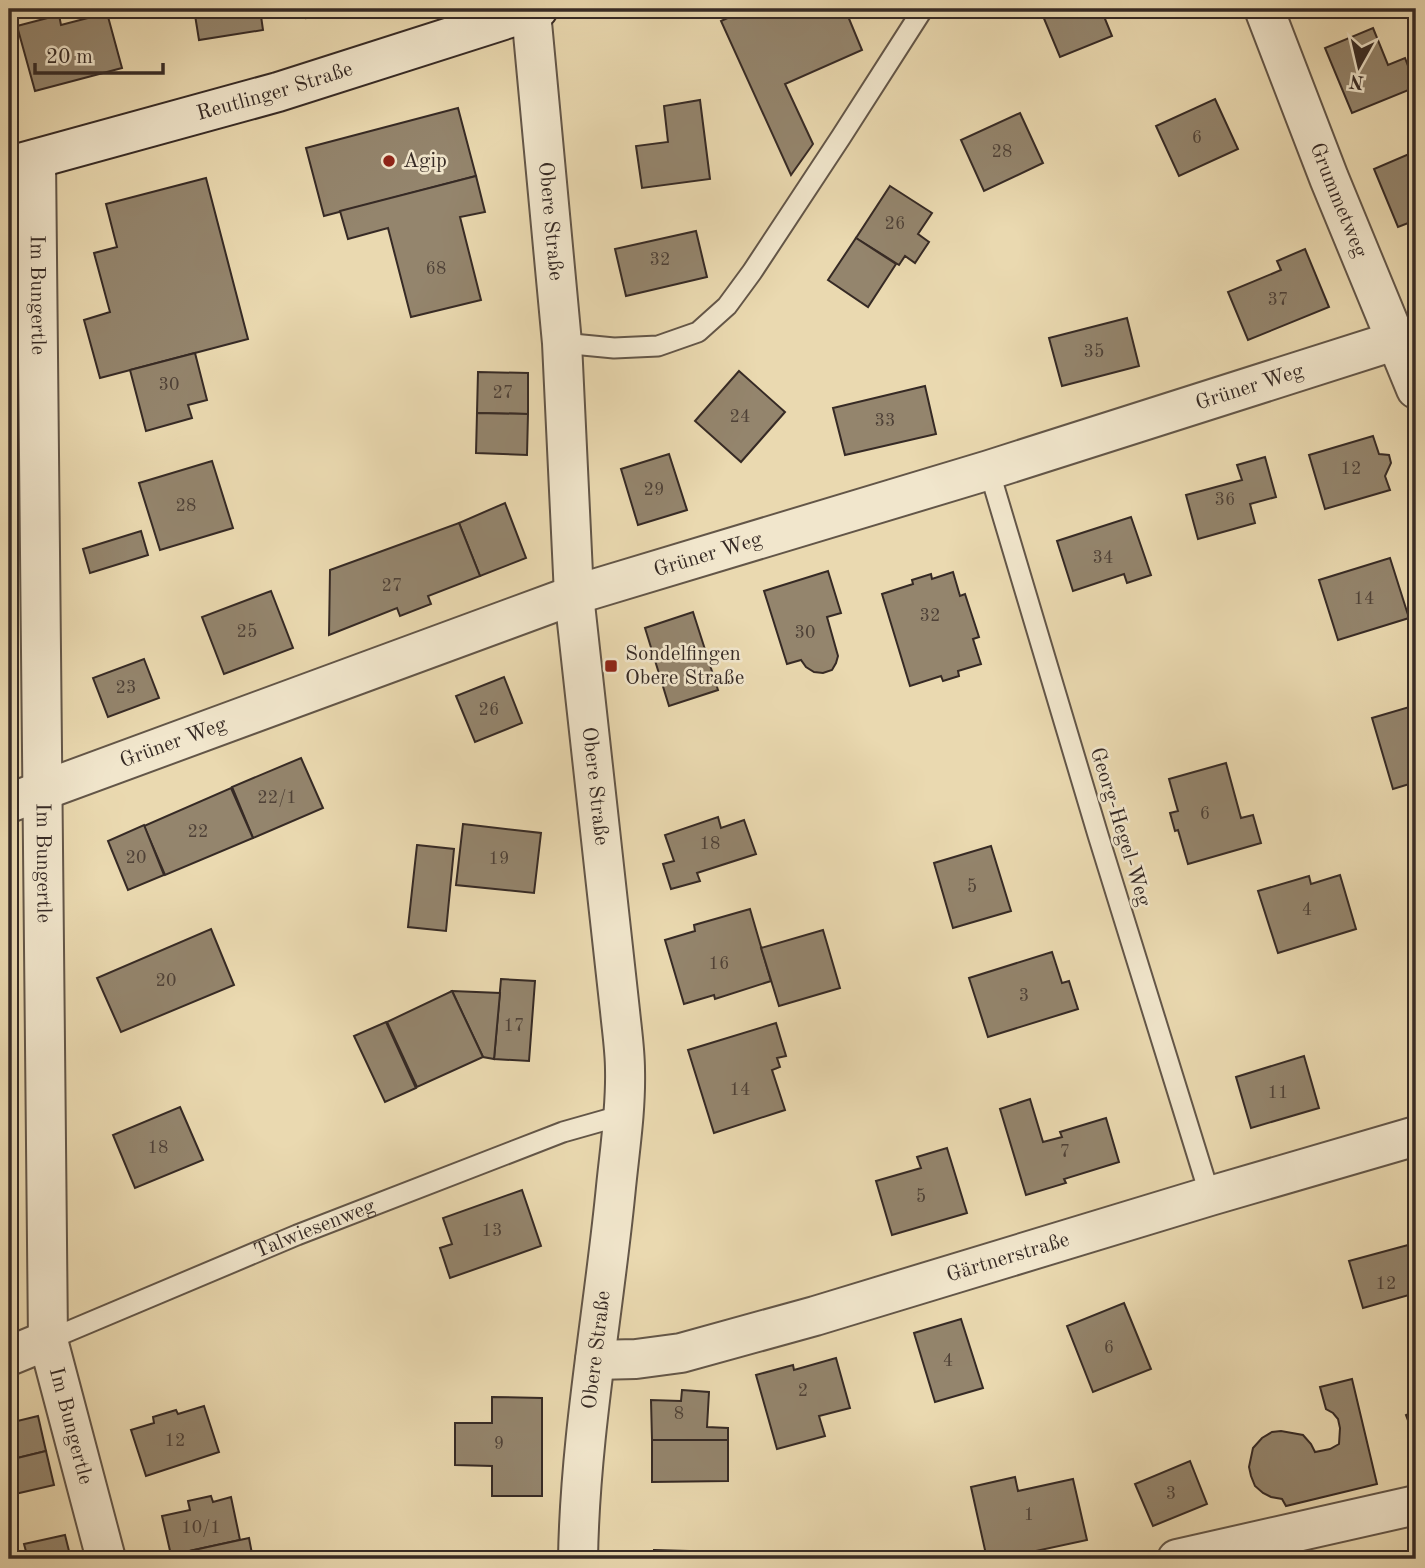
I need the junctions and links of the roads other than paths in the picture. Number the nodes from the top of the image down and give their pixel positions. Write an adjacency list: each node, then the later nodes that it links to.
1 (923, 9): 6 (lane)
2 (1264, 9): 5 (street, Grummetweg)
3 (534, 10): 4 (street, Reutlinger Straße); 6 (street, Obere Straße)
4 (22, 162): 10 (street, Im Bungertle)
5 (1406, 337): 7 (street, Grummetweg); 8 (street, Grüner Weg)
6 (562, 343): 9 (street, Obere Straße)
7 (1416, 389)
8 (989, 470): 9 (street, Grüner Weg); 13 (lane, Georg-Hegel-Weg)
9 (573, 595): 10 (street, Grüner Weg); 11 (street, Obere Straße)
10 (26, 796): 14 (street, Im Bungertle)
11 (624, 1115): 14 (lane, Talwiesenweg); 16 (street, Obere Straße)
12 (1416, 1136): 13 (street, Gärtnerstraße)
13 (1210, 1196): 16 (street, Gärtnerstraße)
14 (48, 1340): 15 (street, Talwiesenweg); 18 (street, Im Bungertle)
15 (9, 1356)
16 (595, 1360): 19 (street, Obere Straße)
17 (1416, 1505): 20 (street)
18 (106, 1559)
19 (578, 1559)
20 (1177, 1559)

